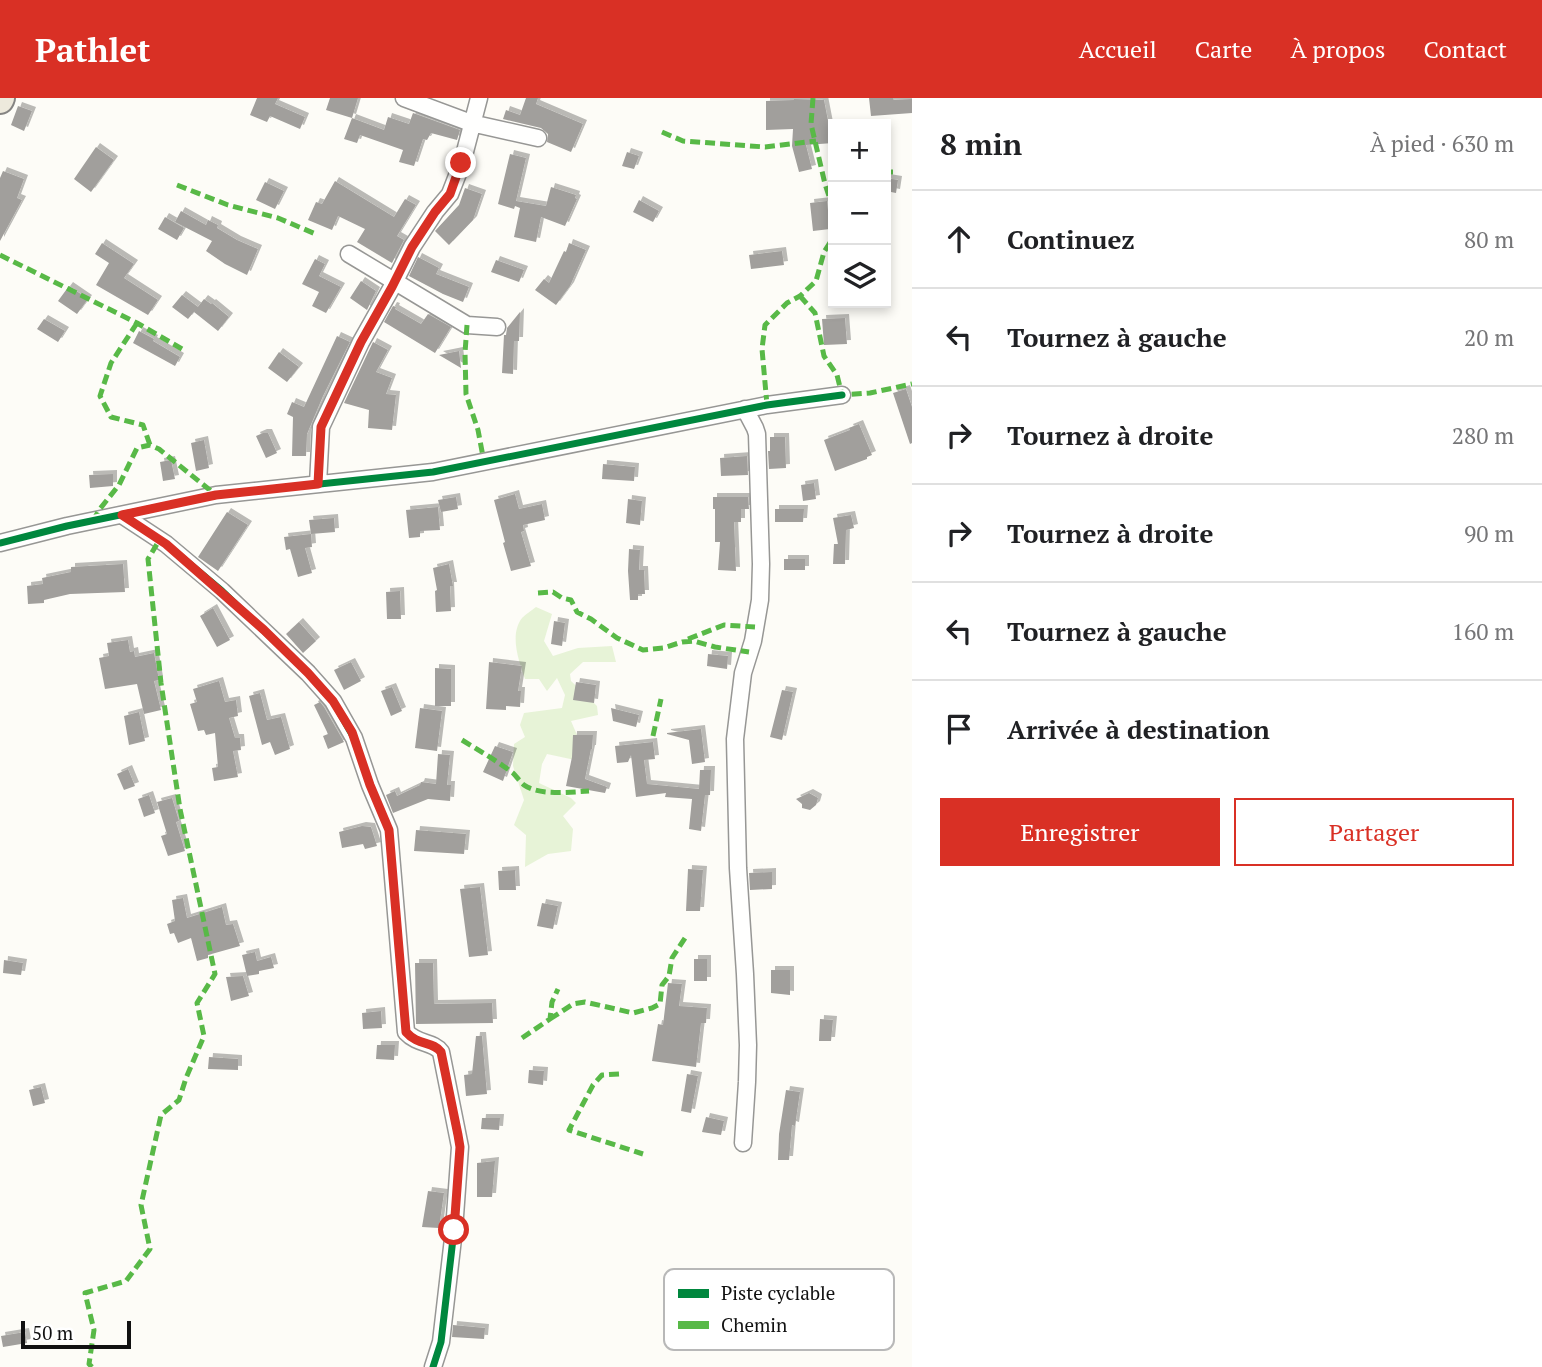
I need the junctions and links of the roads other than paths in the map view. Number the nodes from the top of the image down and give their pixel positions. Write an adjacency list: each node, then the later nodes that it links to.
1 (404, 98): 3 (street)
2 (479, 98): 3 (street)
3 (471, 123): 4 (street); 6 (street)
4 (538, 138)
5 (349, 254): 6 (street)
6 (395, 280): 7 (street); 10 (street)
7 (497, 327)
8 (842, 395): 9 (street)
9 (745, 409): 10 (street); 13 (street)
10 (318, 484): 11 (street)
11 (122, 515): 12 (street); 14 (street)
12 (0, 543)
13 (743, 1143)
14 (433, 1367)

